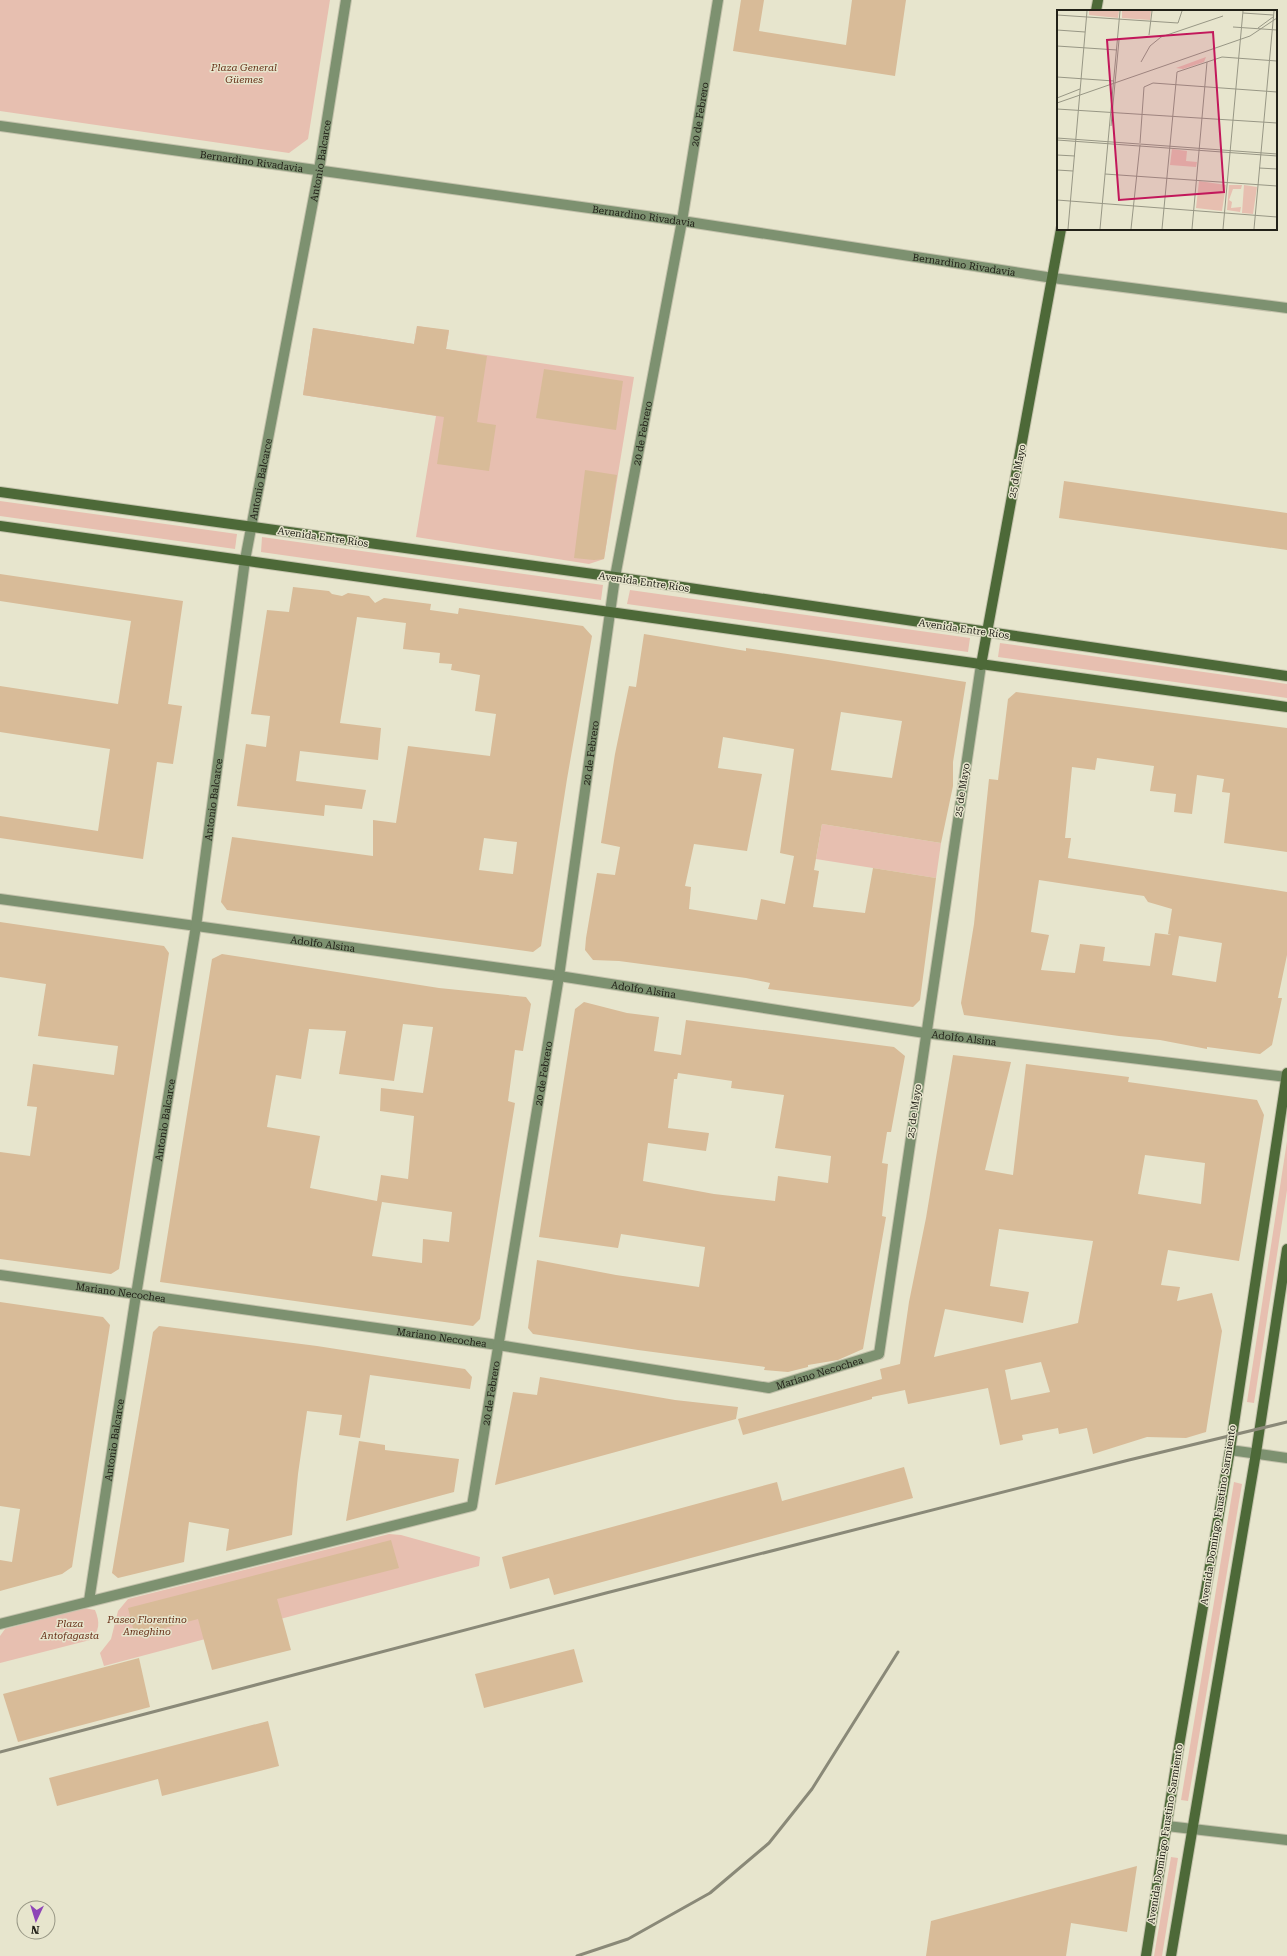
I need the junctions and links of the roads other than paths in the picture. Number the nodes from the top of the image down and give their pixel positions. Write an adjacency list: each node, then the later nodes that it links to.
1 (346, 0): 6 (street, Antonio Balcarce)
2 (718, 0): 7 (street, 20 de Febrero)
3 (1098, 0): 4 (main road)
4 (1096, 10)
5 (0, 126): 6 (street, Bernardino Rivadavia)
6 (319, 170): 7 (street, Bernardino Rivadavia); 13 (street, Antonio Balcarce)
7 (682, 221): 9 (street, Bernardino Rivadavia); 15 (street, 20 de Febrero)
8 (1061, 230): 9 (main road, 25 de Mayo)
9 (1053, 278): 10 (street, Bernardino Rivadavia); 17 (main road, 25 de Mayo)
10 (1287, 308)
11 (0, 492): 13 (main road, Avenida Entre Ríos)
12 (0, 526): 14 (main road)
13 (251, 527): 14 (street, Antonio Balcarce); 15 (main road, Avenida Entre Ríos)
14 (245, 560): 16 (main road); 22 (street, Antonio Balcarce)
15 (615, 577): 16 (street, 20 de Febrero); 17 (main road, Avenida Entre Ríos)
16 (610, 611): 18 (main road); 23 (street, 20 de Febrero)
17 (986, 632): 18 (main road, 25 de Mayo); 19 (main road, Avenida Entre Ríos)
18 (981, 666): 20 (main road); 24 (street, 25 de Mayo)
19 (1287, 676)
20 (1287, 707)
21 (0, 899): 22 (street, Adolfo Alsina)
22 (196, 926): 23 (street, Adolfo Alsina); 28 (street, Antonio Balcarce)
23 (559, 976): 24 (street, Adolfo Alsina); 29 (street, 20 de Febrero)
24 (925, 1033): 25 (street, Adolfo Alsina); 30 (street, 25 de Mayo)
25 (1287, 1075): 31 (main road, Avenida Domingo Faustino Sarmiento)
26 (1287, 1249): 32 (main road)
27 (0, 1275): 28 (street, Mariano Necochea)
28 (136, 1295): 29 (street, Mariano Necochea); 34 (street, Antonio Balcarce)
29 (498, 1346): 30 (street, Mariano Necochea); 34 (street, 20 de Febrero)
30 (879, 1354)
31 (1230, 1450): 32 (street); 36 (main road, Avenida Domingo Faustino Sarmiento)
32 (1256, 1453): 33 (street); 37 (main road)
33 (1287, 1458)
34 (89, 1601): 35 (street)
35 (0, 1624)
36 (1167, 1826): 37 (street); 39 (main road, Avenida Domingo Faustino Sarmiento)
37 (1192, 1829): 38 (street); 40 (main road)
38 (1287, 1840)
39 (1146, 1956)
40 (1171, 1956)

